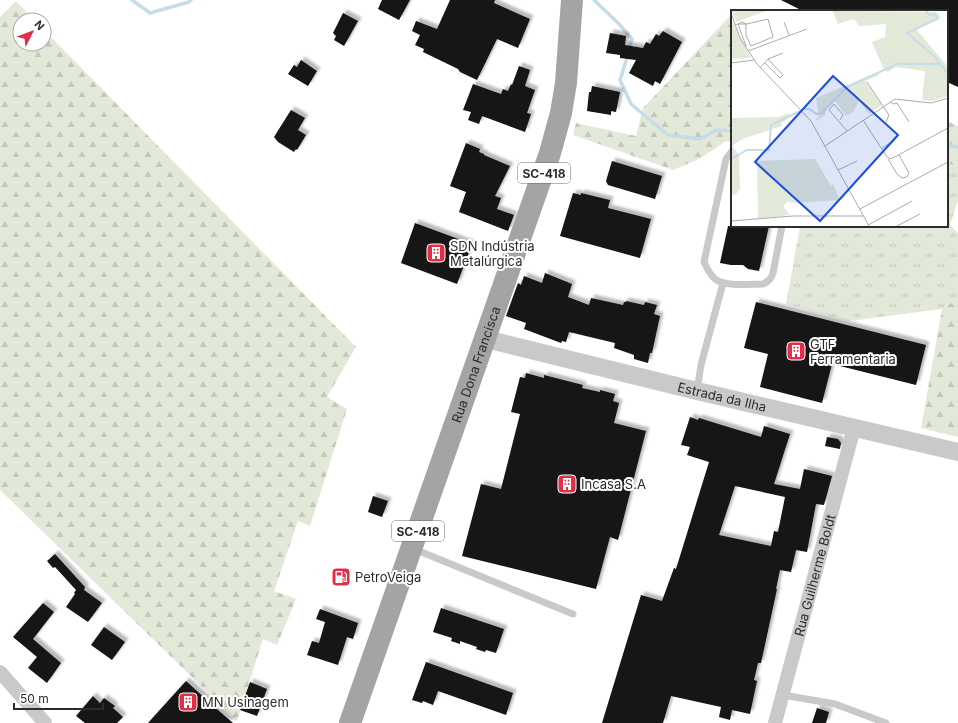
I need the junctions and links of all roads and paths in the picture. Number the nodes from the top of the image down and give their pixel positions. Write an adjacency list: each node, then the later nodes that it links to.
1 (572, 0): 5 (main road, Rua Dona Francisca / SC-418)
2 (731, 152): 4 (lane)
3 (782, 227): 4 (lane)
4 (723, 283): 6 (lane)
5 (486, 339): 6 (street, Estrada da Ilha); 9 (main road, Rua Dona Francisca / SC-418)
6 (697, 391): 7 (street, Estrada da Ilha)
7 (854, 428): 8 (street, Estrada da Ilha); 12 (street, Rua Guilherme Boldt)
8 (958, 452)
9 (412, 548): 10 (lane); 14 (main road, Rua Dona Francisca / SC-418)
10 (573, 614)
11 (0, 672): 13 (street)
12 (783, 695): 15 (street, Rua Guilherme Boldt); 16 (lane)
13 (45, 723)
14 (350, 723)
15 (775, 723)
16 (886, 723)

